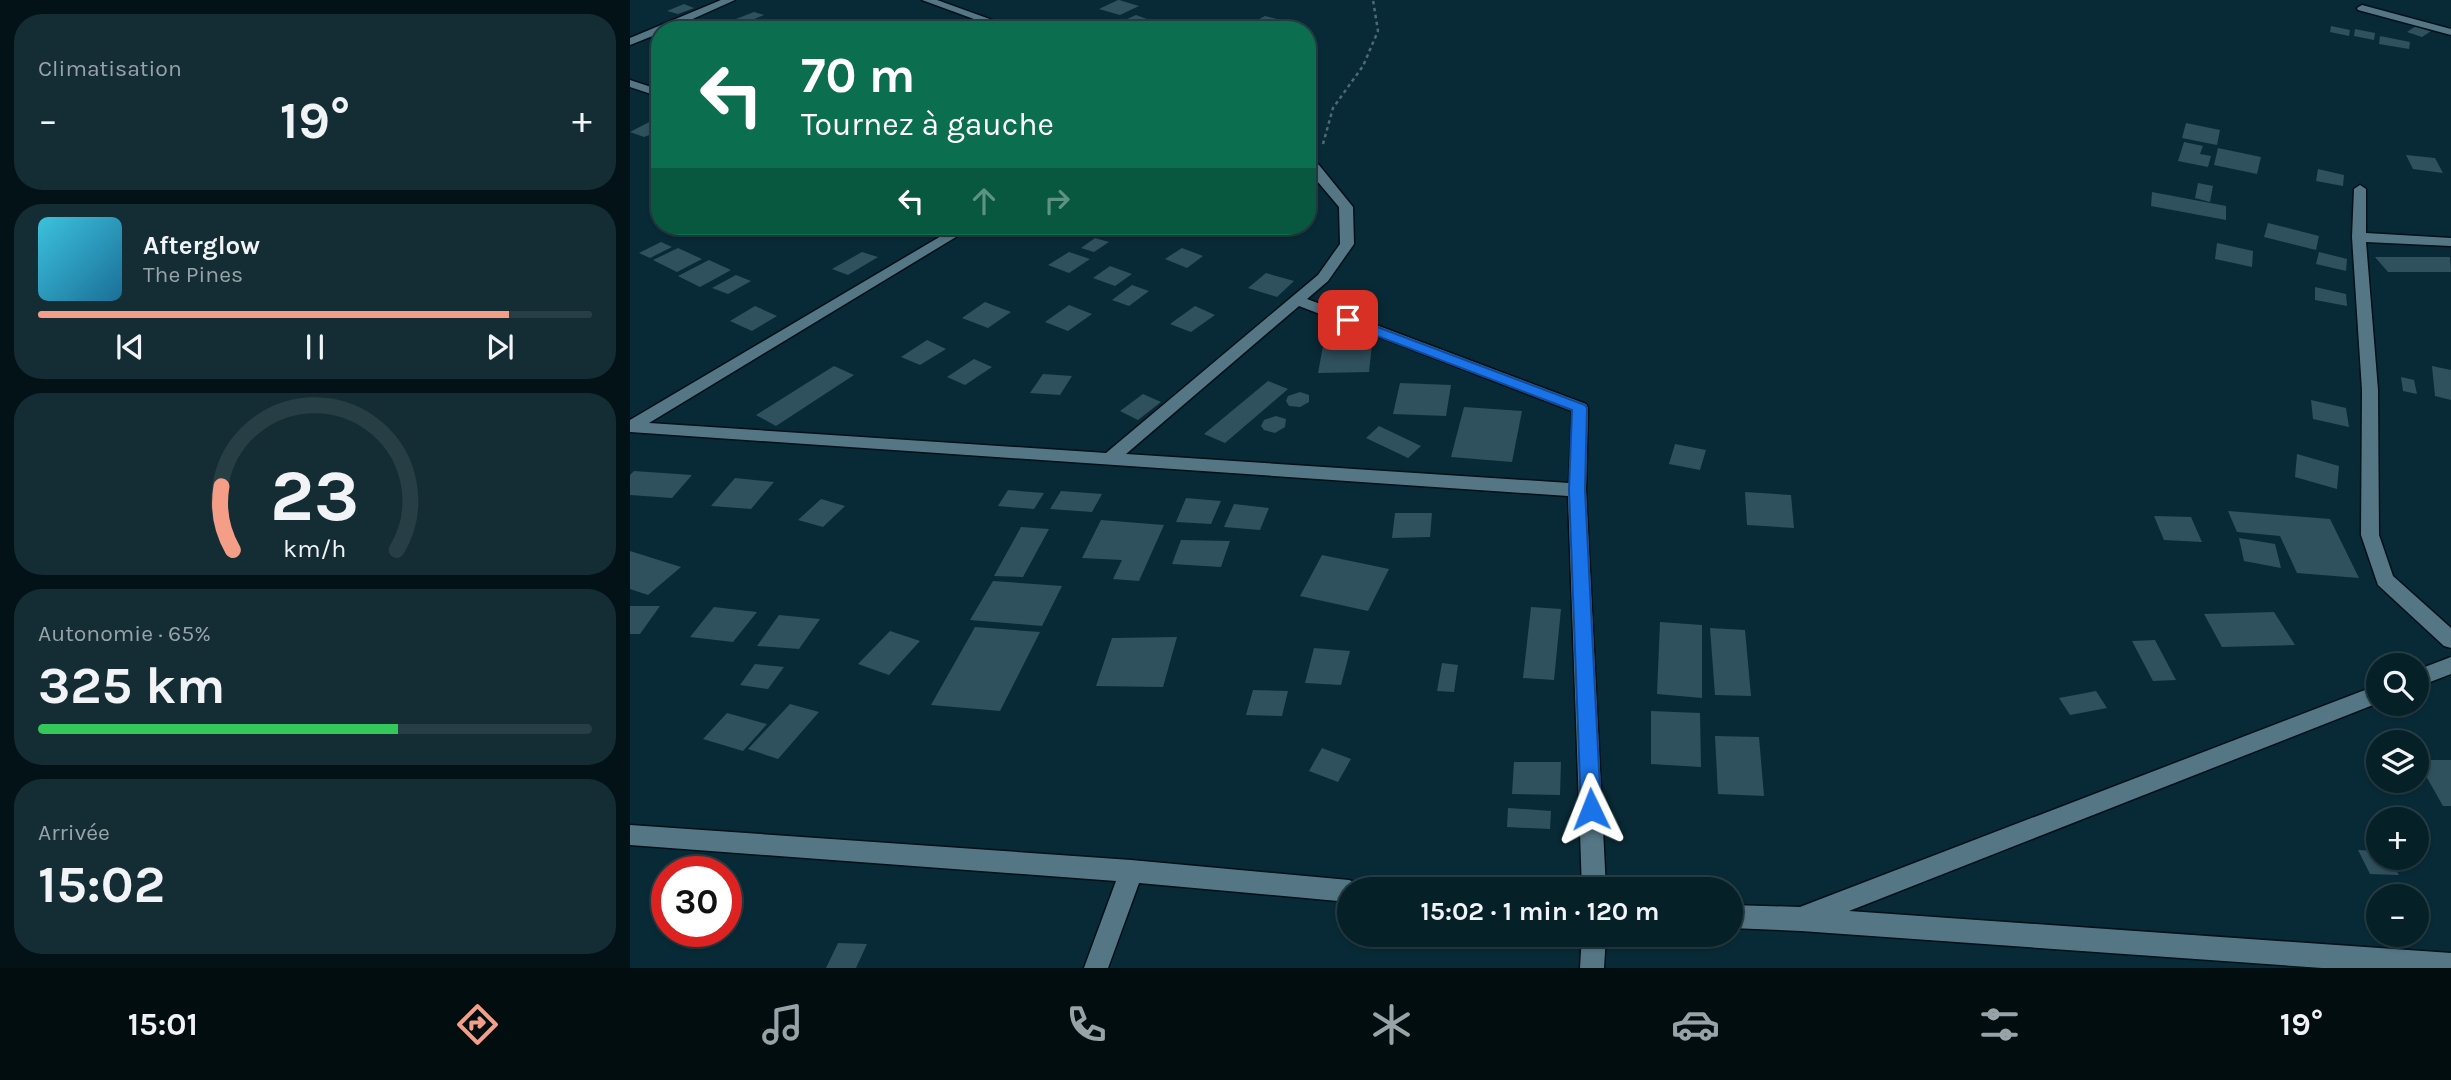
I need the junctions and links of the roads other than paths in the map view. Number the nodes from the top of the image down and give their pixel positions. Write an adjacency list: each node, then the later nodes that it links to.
1 (730, 0): 4 (street)
2 (927, 0): 5 (street)
3 (2362, 8): 7 (street)
4 (679, 21)
5 (989, 21)
6 (651, 32): 8 (street)
7 (2451, 32)
8 (630, 41)
9 (630, 83): 10 (street)
10 (651, 91)
11 (1316, 172): 16 (street)
12 (2360, 189): 14 (street)
13 (952, 235): 17 (street)
14 (2359, 237): 15 (street); 20 (street)
15 (2451, 242)
16 (1297, 300): 18 (street); 19 (street)
17 (630, 427): 18 (street)
18 (1110, 459): 19 (street)
19 (1577, 490): 26 (street)
20 (2451, 640)
21 (2451, 665): 22 (street)
22 (2429, 674)
23 (2366, 699): 29 (street)
24 (630, 835): 25 (street)
25 (1131, 871): 27 (street); 32 (street)
26 (1593, 877)
27 (1337, 890)
28 (1743, 917): 29 (street)
29 (1801, 919): 31 (street)
30 (1593, 947): 33 (street)
31 (2451, 965)
32 (1096, 968)
33 (1592, 968)

